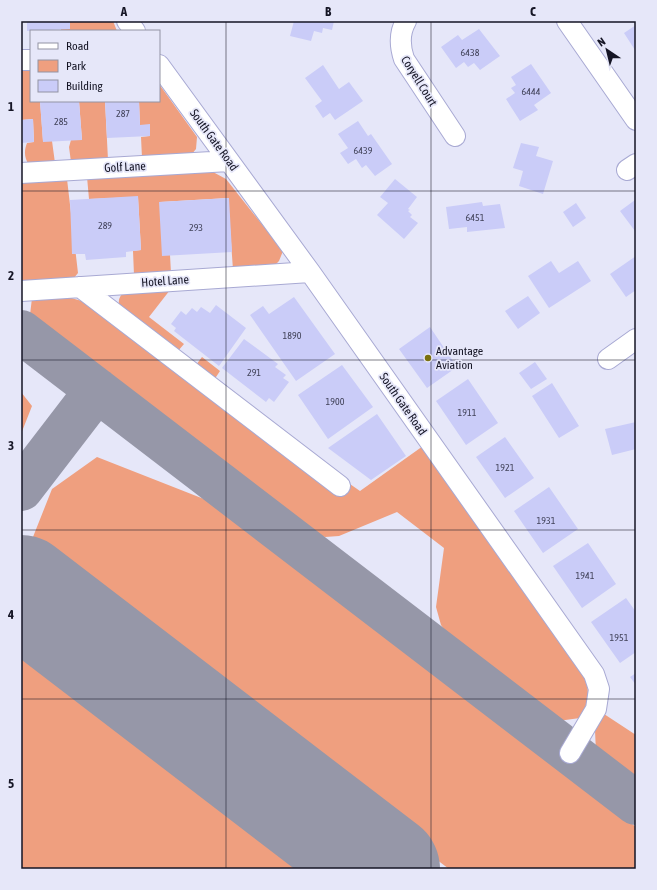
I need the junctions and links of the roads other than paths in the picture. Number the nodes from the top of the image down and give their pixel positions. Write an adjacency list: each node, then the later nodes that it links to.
1 (127, 21): 4 (street)
2 (406, 21): 7 (street, Coryell Court)
3 (567, 21): 6 (street)
4 (134, 30)
5 (160, 65): 8 (street, South Gate Road)
6 (636, 120)
7 (455, 136)
8 (229, 161): 9 (street, Golf Lane); 10 (street, South Gate Road)
9 (21, 173)
10 (310, 272): 11 (street, Hotel Lane); 16 (street, South Gate Road)
11 (80, 287): 12 (street, Hotel Lane); 15 (street)
12 (21, 291)
13 (636, 339): 14 (street)
14 (608, 358)
15 (340, 486)
16 (570, 753)

